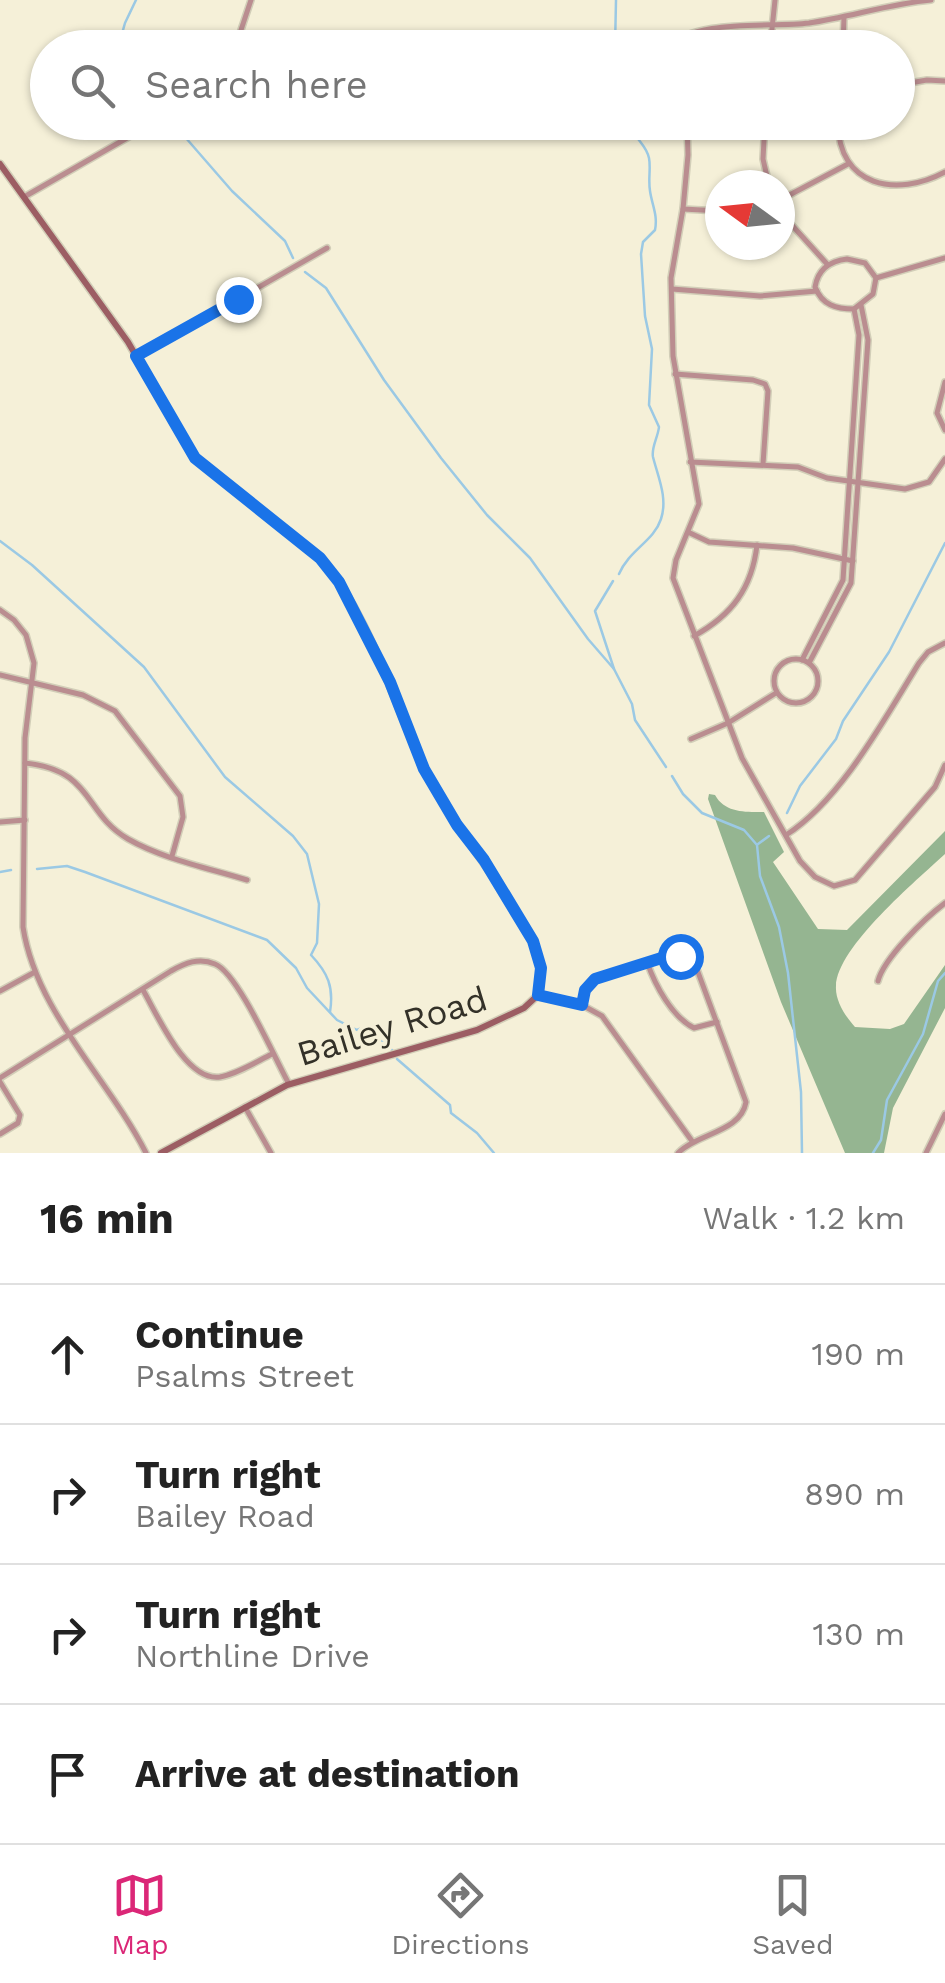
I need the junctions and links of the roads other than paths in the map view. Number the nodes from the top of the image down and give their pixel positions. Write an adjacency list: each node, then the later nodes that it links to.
1 (251, 0): 6 (street)
2 (775, 0): 5 (street)
3 (931, 0): 4 (street)
4 (844, 17): 5 (street); 9 (street)
5 (772, 23): 7 (street); 8 (street)
6 (241, 30)
7 (723, 30)
8 (771, 30)
9 (844, 30)
10 (915, 82): 11 (street)
11 (945, 82)
12 (124, 140): 21 (street)
13 (688, 140): 22 (street)
14 (764, 140): 18 (street)
15 (838, 140): 16 (street)
16 (849, 163): 19 (street); 20 (street)
17 (0, 164): 21 (street, Bailey Road)
18 (766, 170)
19 (945, 172)
20 (795, 192)
21 (24, 197): 32 (street, Bailey Road)
22 (683, 208): 23 (street); 29 (street)
23 (705, 210)
24 (795, 229): 27 (street)
25 (327, 248): 32 (street)
26 (945, 258): 28 (street)
27 (828, 265): 28 (street); 30 (street)
28 (876, 278): 31 (street)
29 (672, 290): 30 (street); 33 (street)
30 (817, 291): 31 (street)
31 (857, 307): 39 (street); 40 (street)
32 (136, 356): 67 (street, Bailey Road)
33 (675, 374): 37 (street); 38 (street)
34 (945, 382): 35 (street)
35 (945, 430)
36 (945, 459): 40 (street)
37 (690, 462): 38 (street); 41 (street)
38 (763, 464): 39 (street)
39 (850, 482): 40 (street); 43 (street)
40 (858, 482): 44 (street)
41 (689, 533): 42 (street); 46 (street)
42 (756, 545): 43 (street); 46 (street)
43 (844, 559): 44 (street); 48 (street)
44 (853, 561): 48 (street)
45 (0, 610): 50 (street)
46 (694, 636): 52 (street)
47 (945, 643): 58 (street)
48 (806, 662): 51 (street); 51 (street)
49 (0, 675): 50 (street)
50 (32, 683): 54 (street); 59 (street)
51 (776, 693): 52 (street)
52 (728, 723): 53 (street); 58 (street)
53 (691, 739)
54 (25, 763): 56 (street); 59 (street)
55 (945, 765): 58 (street)
56 (24, 820): 57 (street); 63 (street)
57 (0, 822)
58 (786, 836)
59 (172, 856): 60 (street)
60 (247, 880)
61 (945, 903): 64 (street)
62 (648, 962): 68 (street); 69 (street); 69 (street)
63 (35, 972): 66 (street); 70 (street)
64 (878, 981)
65 (143, 990): 70 (street); 71 (street); 71 (street)
66 (0, 991)
67 (538, 995): 68 (street); 73 (street, Bailey Road)
68 (582, 1005): 77 (street)
69 (717, 1022): 77 (street)
70 (71, 1034): 72 (street); 78 (street)
71 (272, 1054): 73 (street)
72 (0, 1080): 76 (street)
73 (289, 1084): 74 (street, Bailey Road)
74 (244, 1107): 79 (street, Bailey Road); 80 (street)
75 (945, 1114): 82 (street)
76 (0, 1134)
77 (692, 1141): 81 (street)
78 (146, 1153)
79 (161, 1153)
80 (271, 1153)
81 (678, 1153)
82 (926, 1153)

